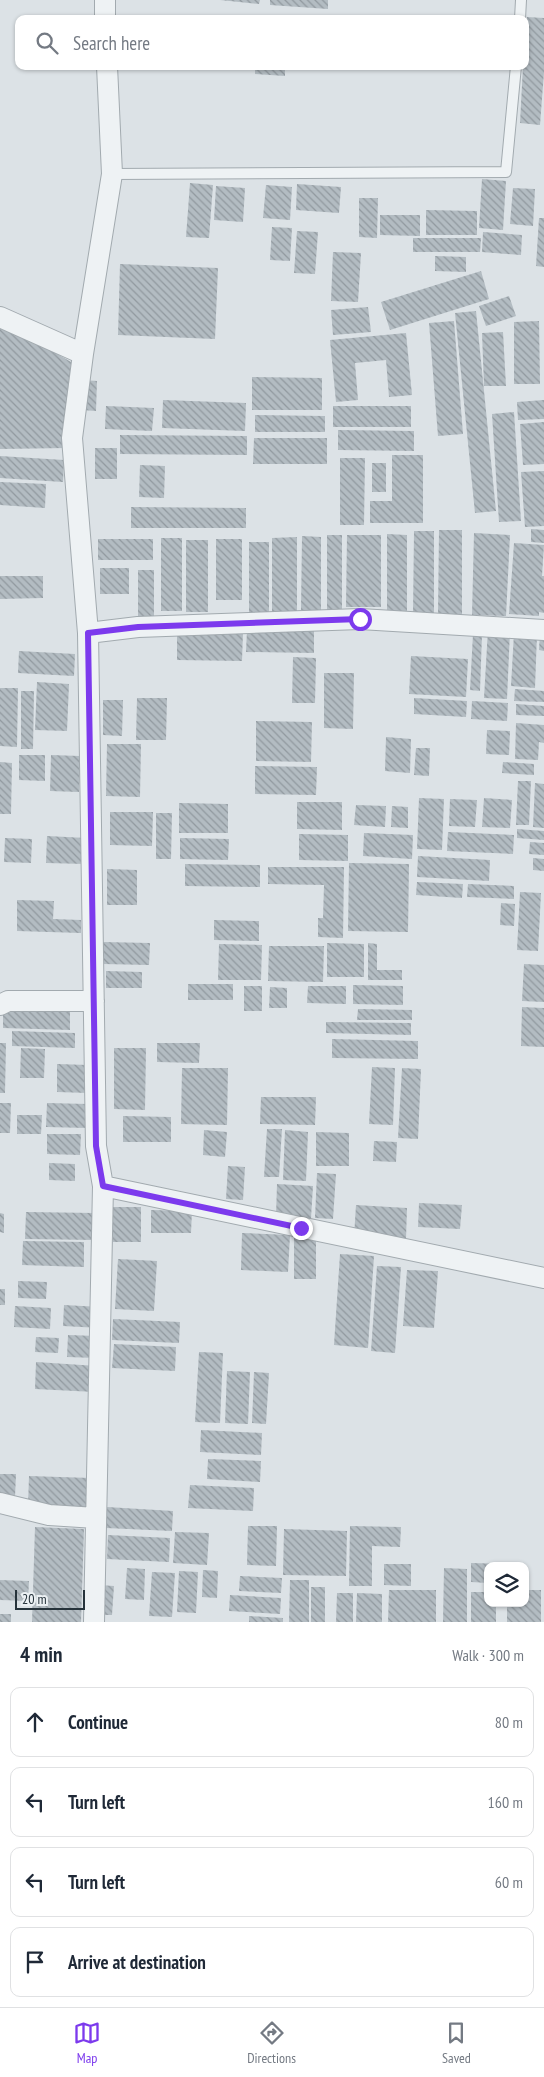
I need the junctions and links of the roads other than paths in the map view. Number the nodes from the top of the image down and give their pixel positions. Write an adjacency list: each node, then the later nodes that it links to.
1 (105, 0): 3 (street)
2 (521, 0): 4 (lane)
3 (105, 15)
4 (520, 15)
5 (107, 70): 7 (street)
6 (516, 70): 7 (lane)
7 (112, 174): 9 (street)
8 (0, 317): 9 (street)
9 (83, 354): 11 (street)
10 (544, 630): 11 (street)
11 (88, 633): 12 (street)
12 (94, 1001): 13 (street); 14 (street)
13 (0, 1004)
14 (103, 1186): 15 (street); 17 (street)
15 (544, 1278)
16 (0, 1503): 17 (street)
17 (96, 1518): 18 (street)
18 (94, 1622)

